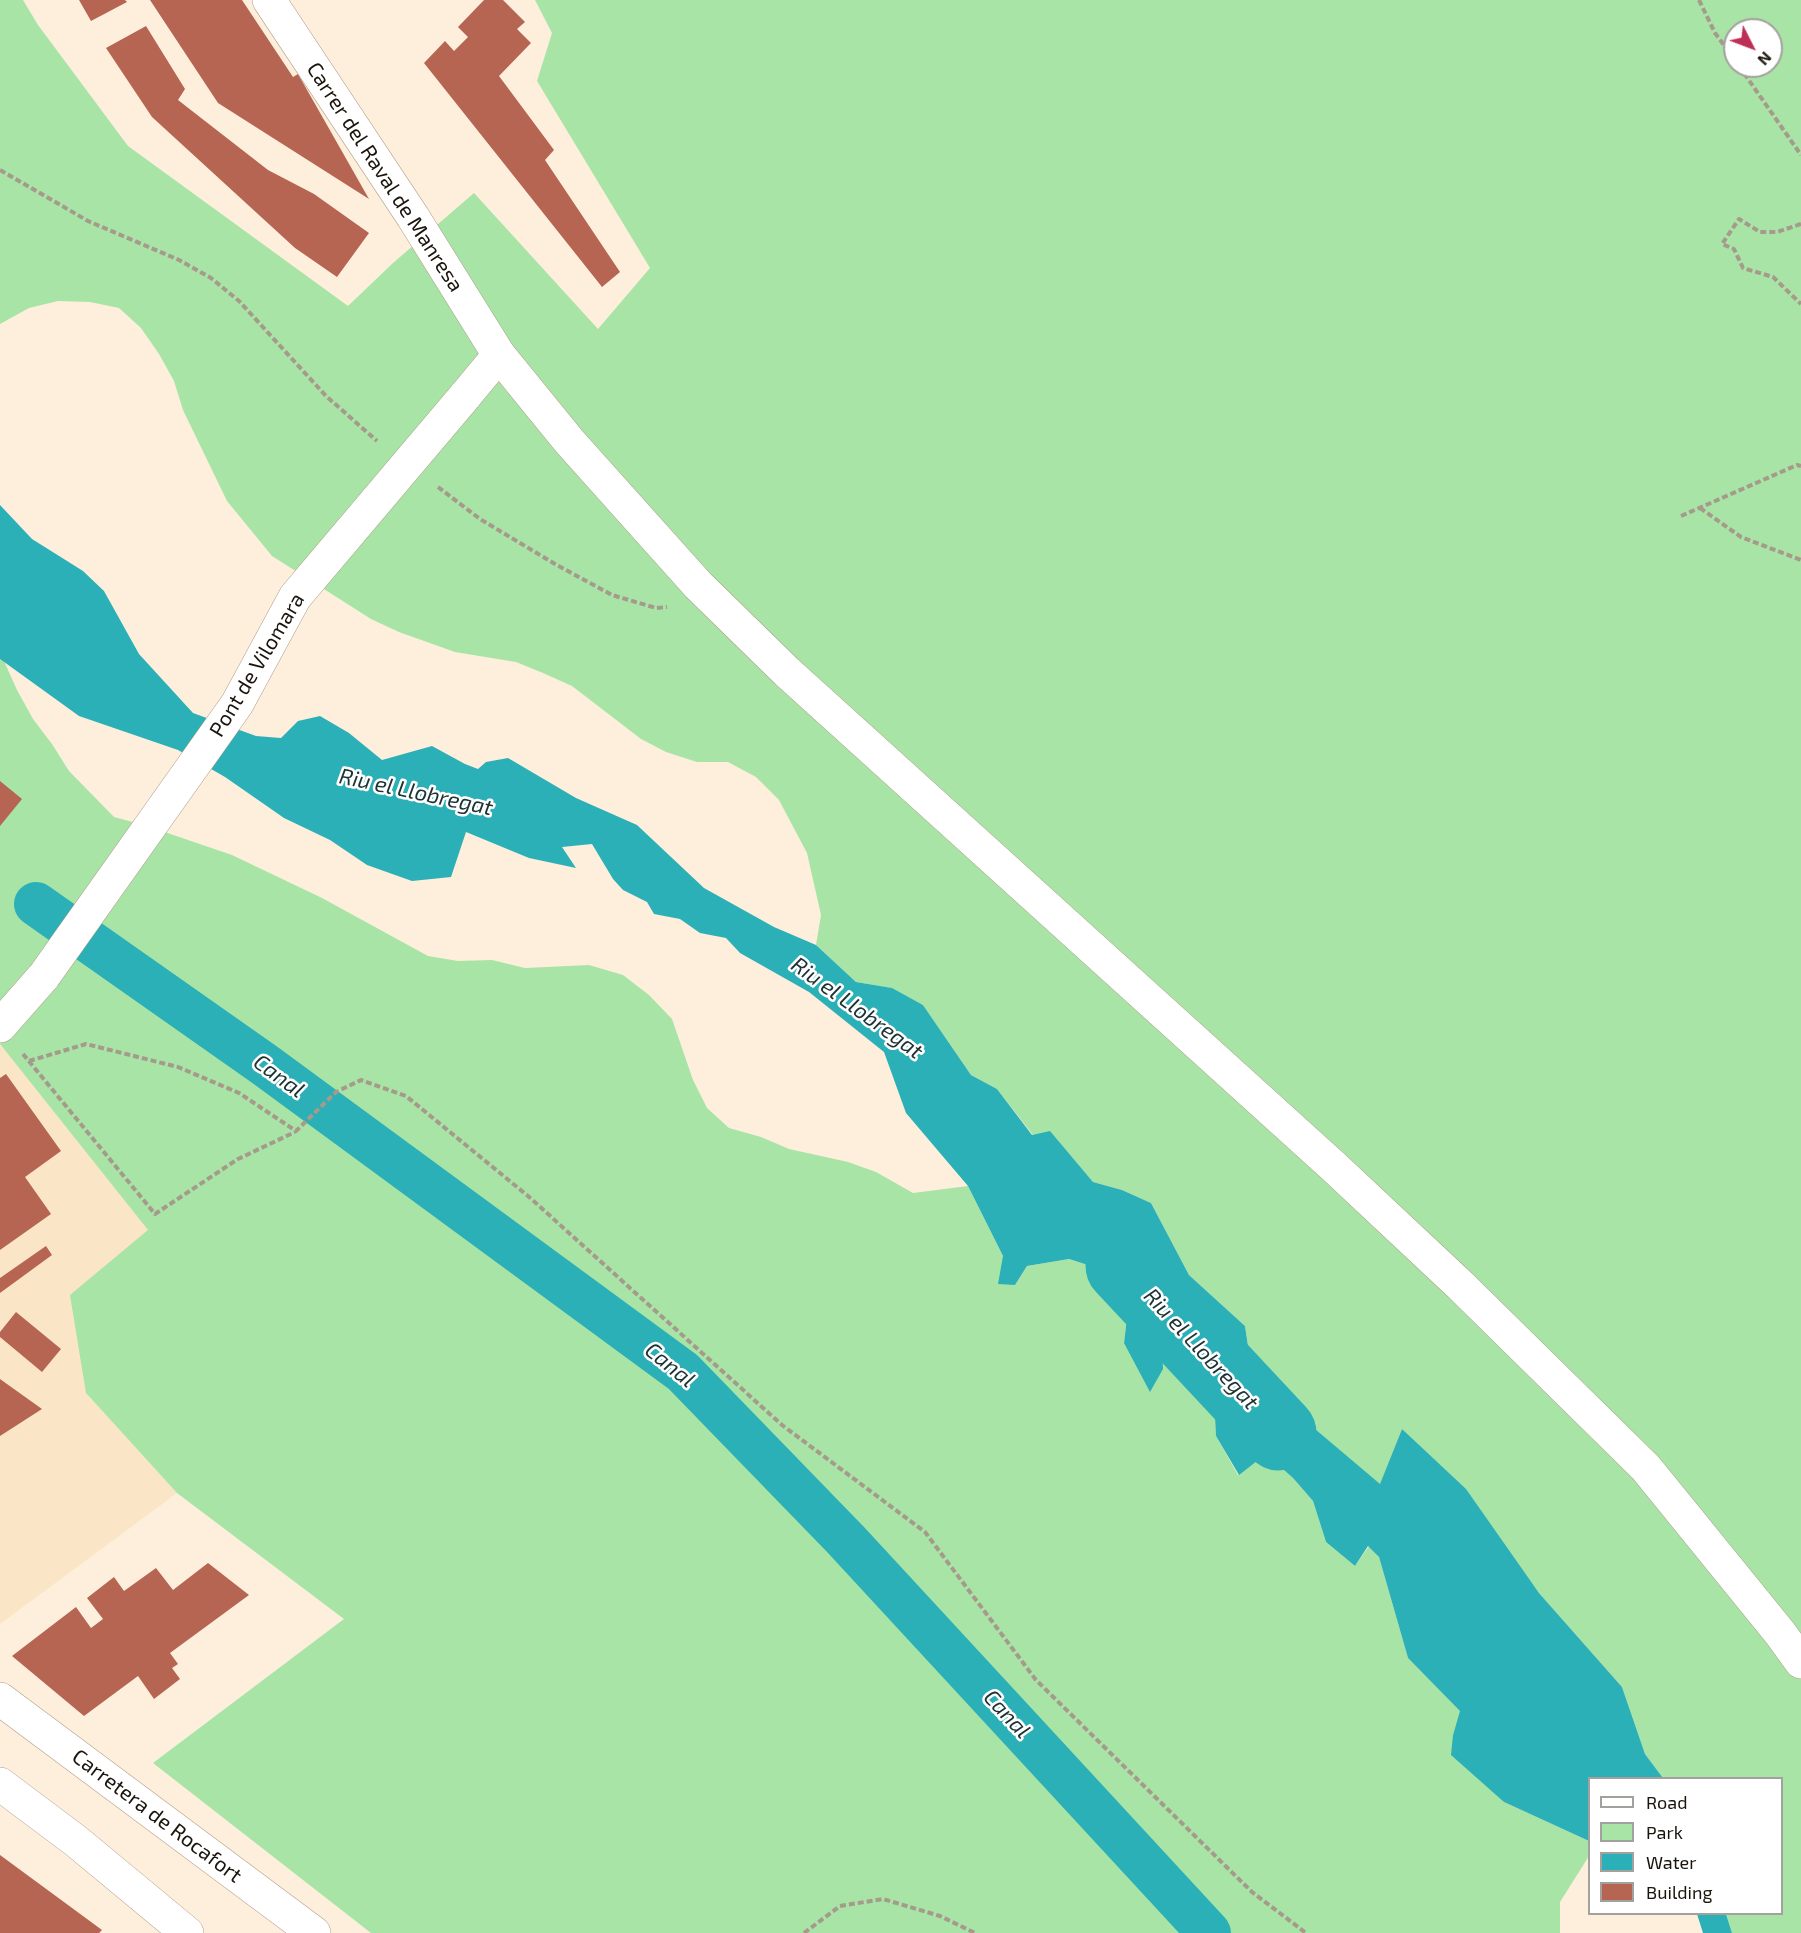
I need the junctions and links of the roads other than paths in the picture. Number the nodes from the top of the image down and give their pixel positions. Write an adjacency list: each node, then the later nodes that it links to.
1 (269, 0): 2 (street, Carrer del Raval de Manresa)
2 (499, 355): 3 (street, Pont de Vilomara, bridge); 4 (street, Carrer del Raval de Manresa)
3 (0, 1026)
4 (1801, 1662)
5 (0, 1699): 8 (street, Carretera de Rocafort)
6 (0, 1784): 7 (street)
7 (187, 1933)
8 (315, 1933)

